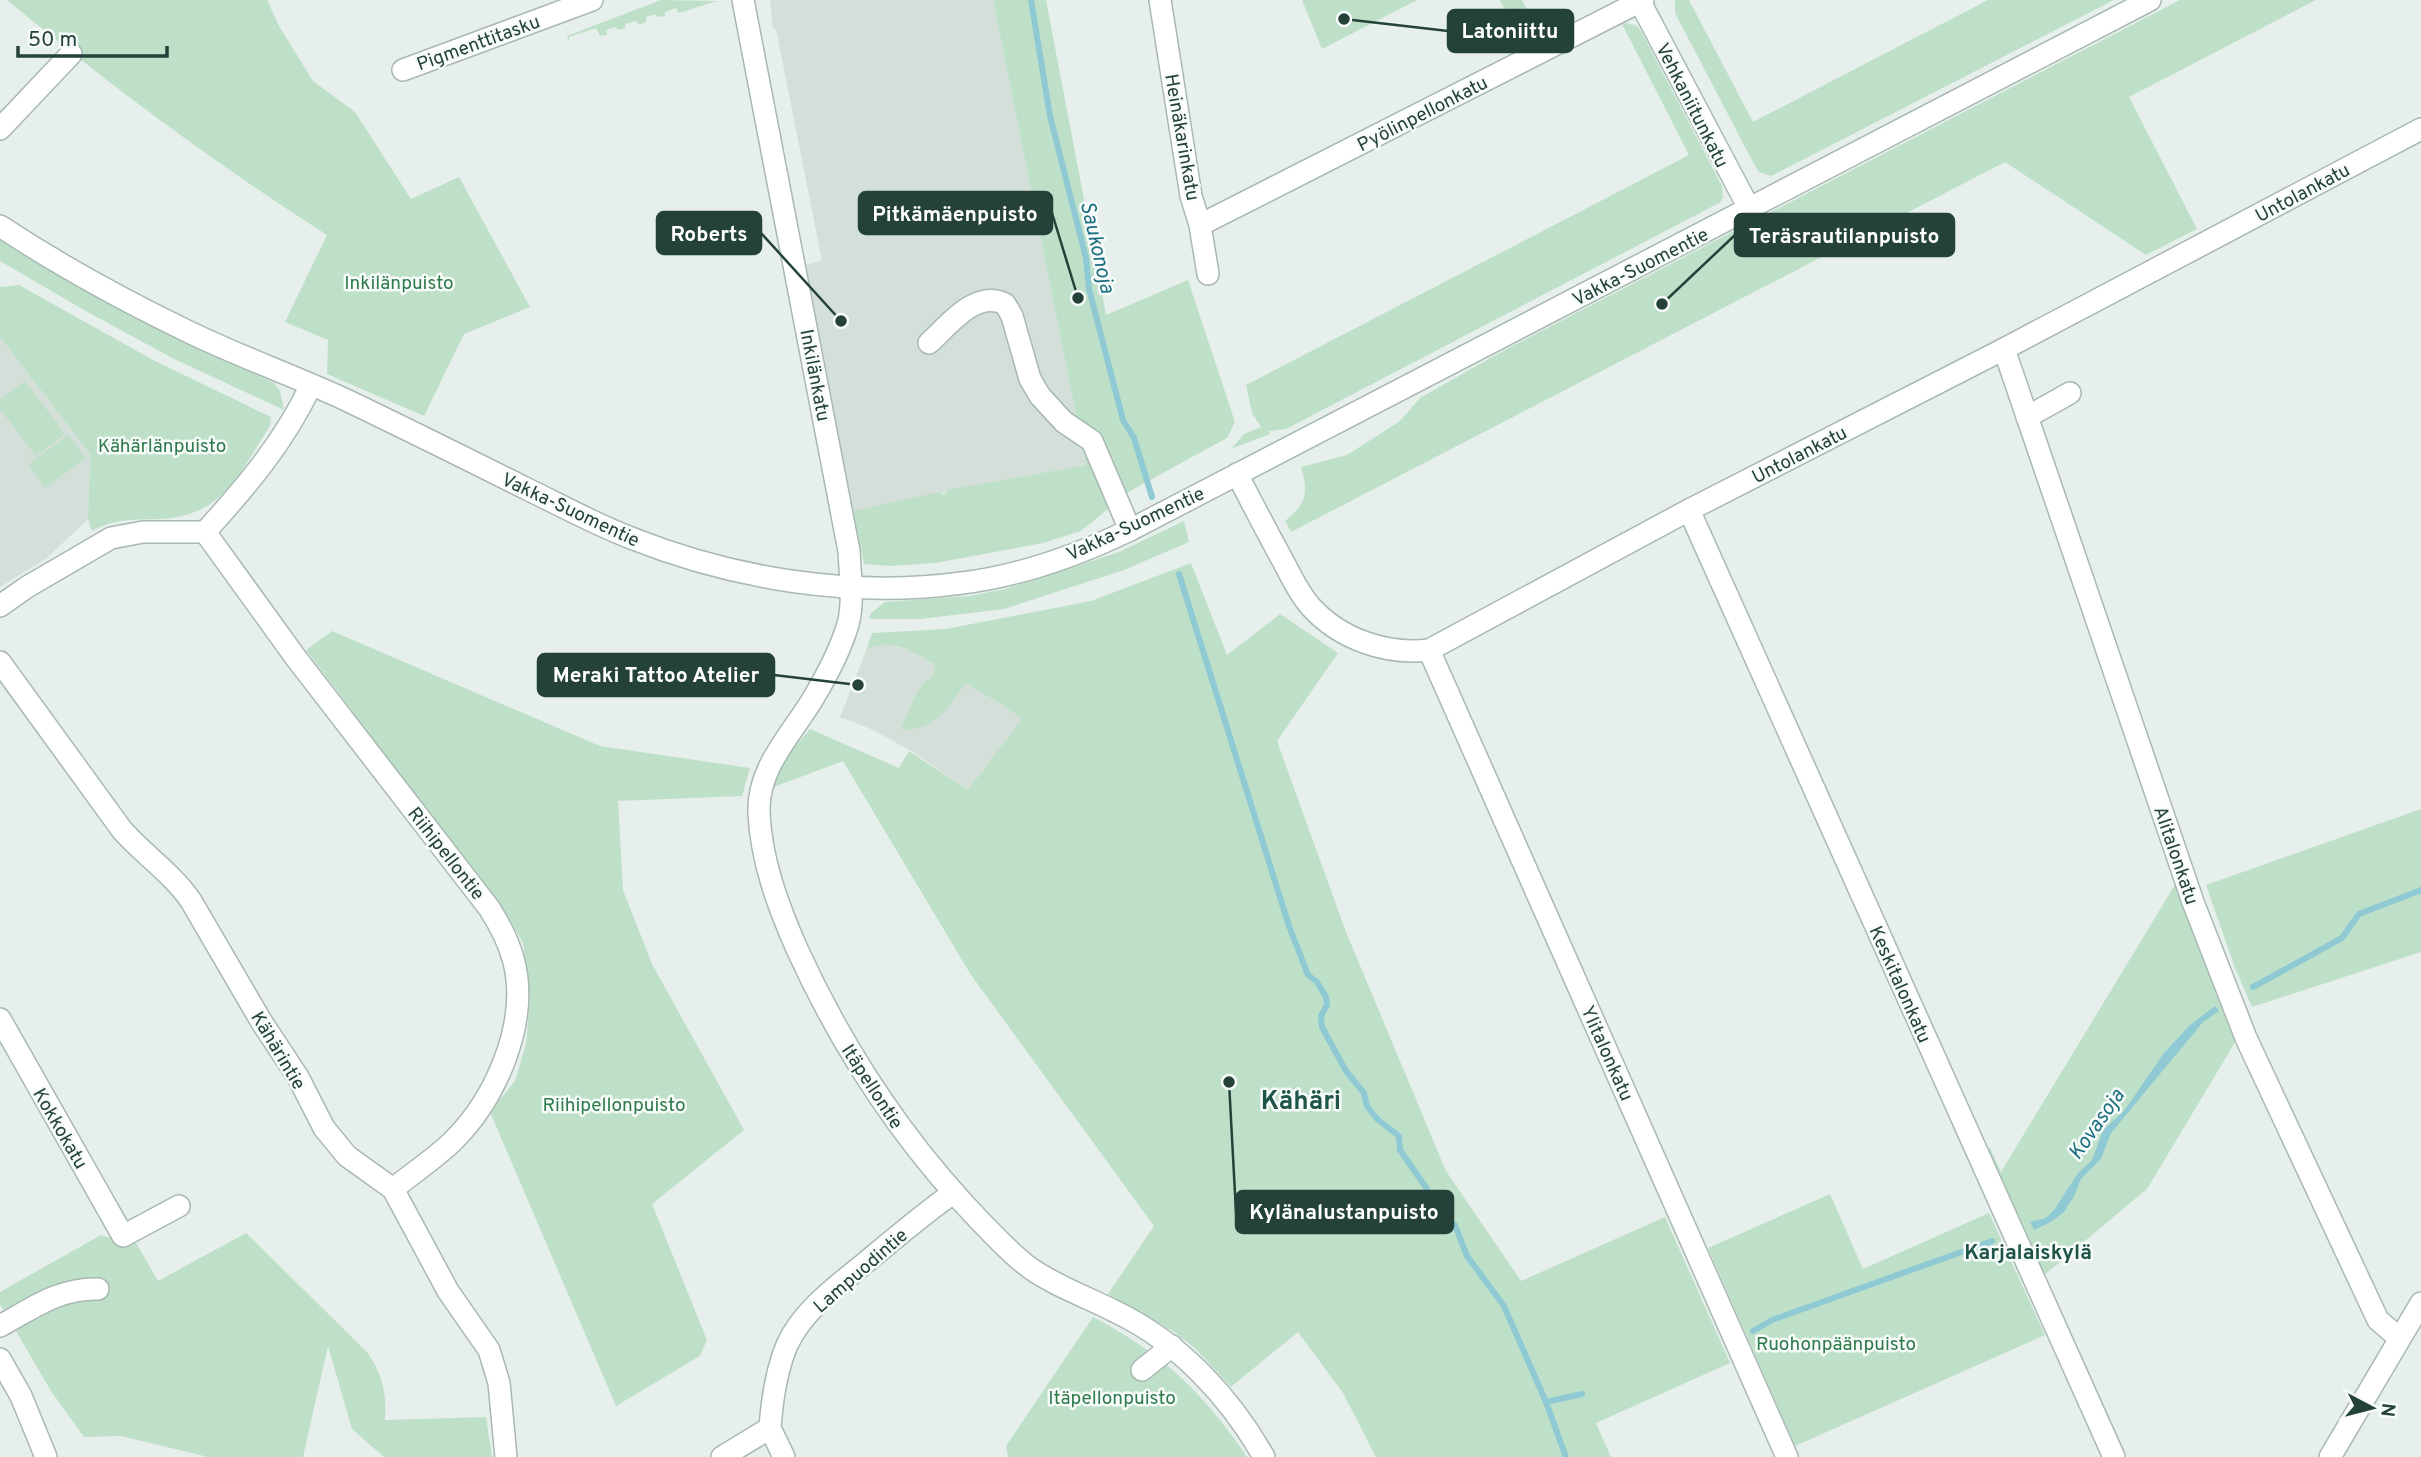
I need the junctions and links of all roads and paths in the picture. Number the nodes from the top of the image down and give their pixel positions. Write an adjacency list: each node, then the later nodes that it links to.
1 (592, 0): 7 (street, Pigmenttitasku)
2 (743, 0): 23 (street, Inkilänkatu)
3 (1160, 0): 11 (street, Heinäkarinkatu)
4 (2150, 0): 10 (street, Vakka-Suomentie)
5 (1640, 1): 10 (street, Vehkaniitunkatu); 11 (street, Pyölinpellonkatu)
6 (71, 54): 9 (street)
7 (403, 70)
8 (2421, 129): 15 (street, Untolankatu)
9 (0, 130)
10 (1749, 210): 19 (street, Vakka-Suomentie)
11 (1200, 225): 13 (street, Heinäkarinkatu)
12 (0, 226): 16 (street, Vakka-Suomentie)
13 (1208, 274)
14 (929, 343): 21 (street)
15 (2004, 349): 18 (street, Alitalonkatu); 20 (street, Untolankatu)
16 (311, 385): 22 (street); 23 (street, Vakka-Suomentie)
17 (2070, 393): 18 (street)
18 (2027, 417): 34 (street, Alitalonkatu)
19 (1237, 474): 21 (street, Vakka-Suomentie); 25 (street, Untolankatu)
20 (1689, 510): 25 (street, Untolankatu); 47 (street, Keskitalonkatu)
21 (1130, 530): 23 (street, Vakka-Suomentie)
22 (205, 533): 24 (street); 28 (street, Riihipellontie)
23 (850, 586): 29 (street, Itäpellontie)
24 (0, 606)
25 (1429, 650): 46 (street, Ylitalonkatu)
26 (0, 662): 28 (street, Kähärintie)
27 (0, 1019): 30 (street, Kokkokatu)
28 (393, 1189): 42 (street, Kähärintie)
29 (953, 1193): 35 (street, Itäpellontie); 40 (street, Lampuodintie)
30 (179, 1206)
31 (98, 1289): 33 (street)
32 (2421, 1303): 34 (street)
33 (0, 1326)
34 (2399, 1338): 48 (street)
35 (1172, 1346): 37 (street); 45 (street, Itäpellontie)
36 (0, 1359): 39 (street)
37 (1142, 1370)
38 (0, 1395): 39 (street)
39 (22, 1396): 41 (street)
40 (770, 1428): 43 (street); 44 (street)
41 (46, 1457)
42 (506, 1457)
43 (722, 1457)
44 (784, 1457)
45 (1264, 1457)
46 (1787, 1457)
47 (2114, 1457)
48 (2330, 1457)

